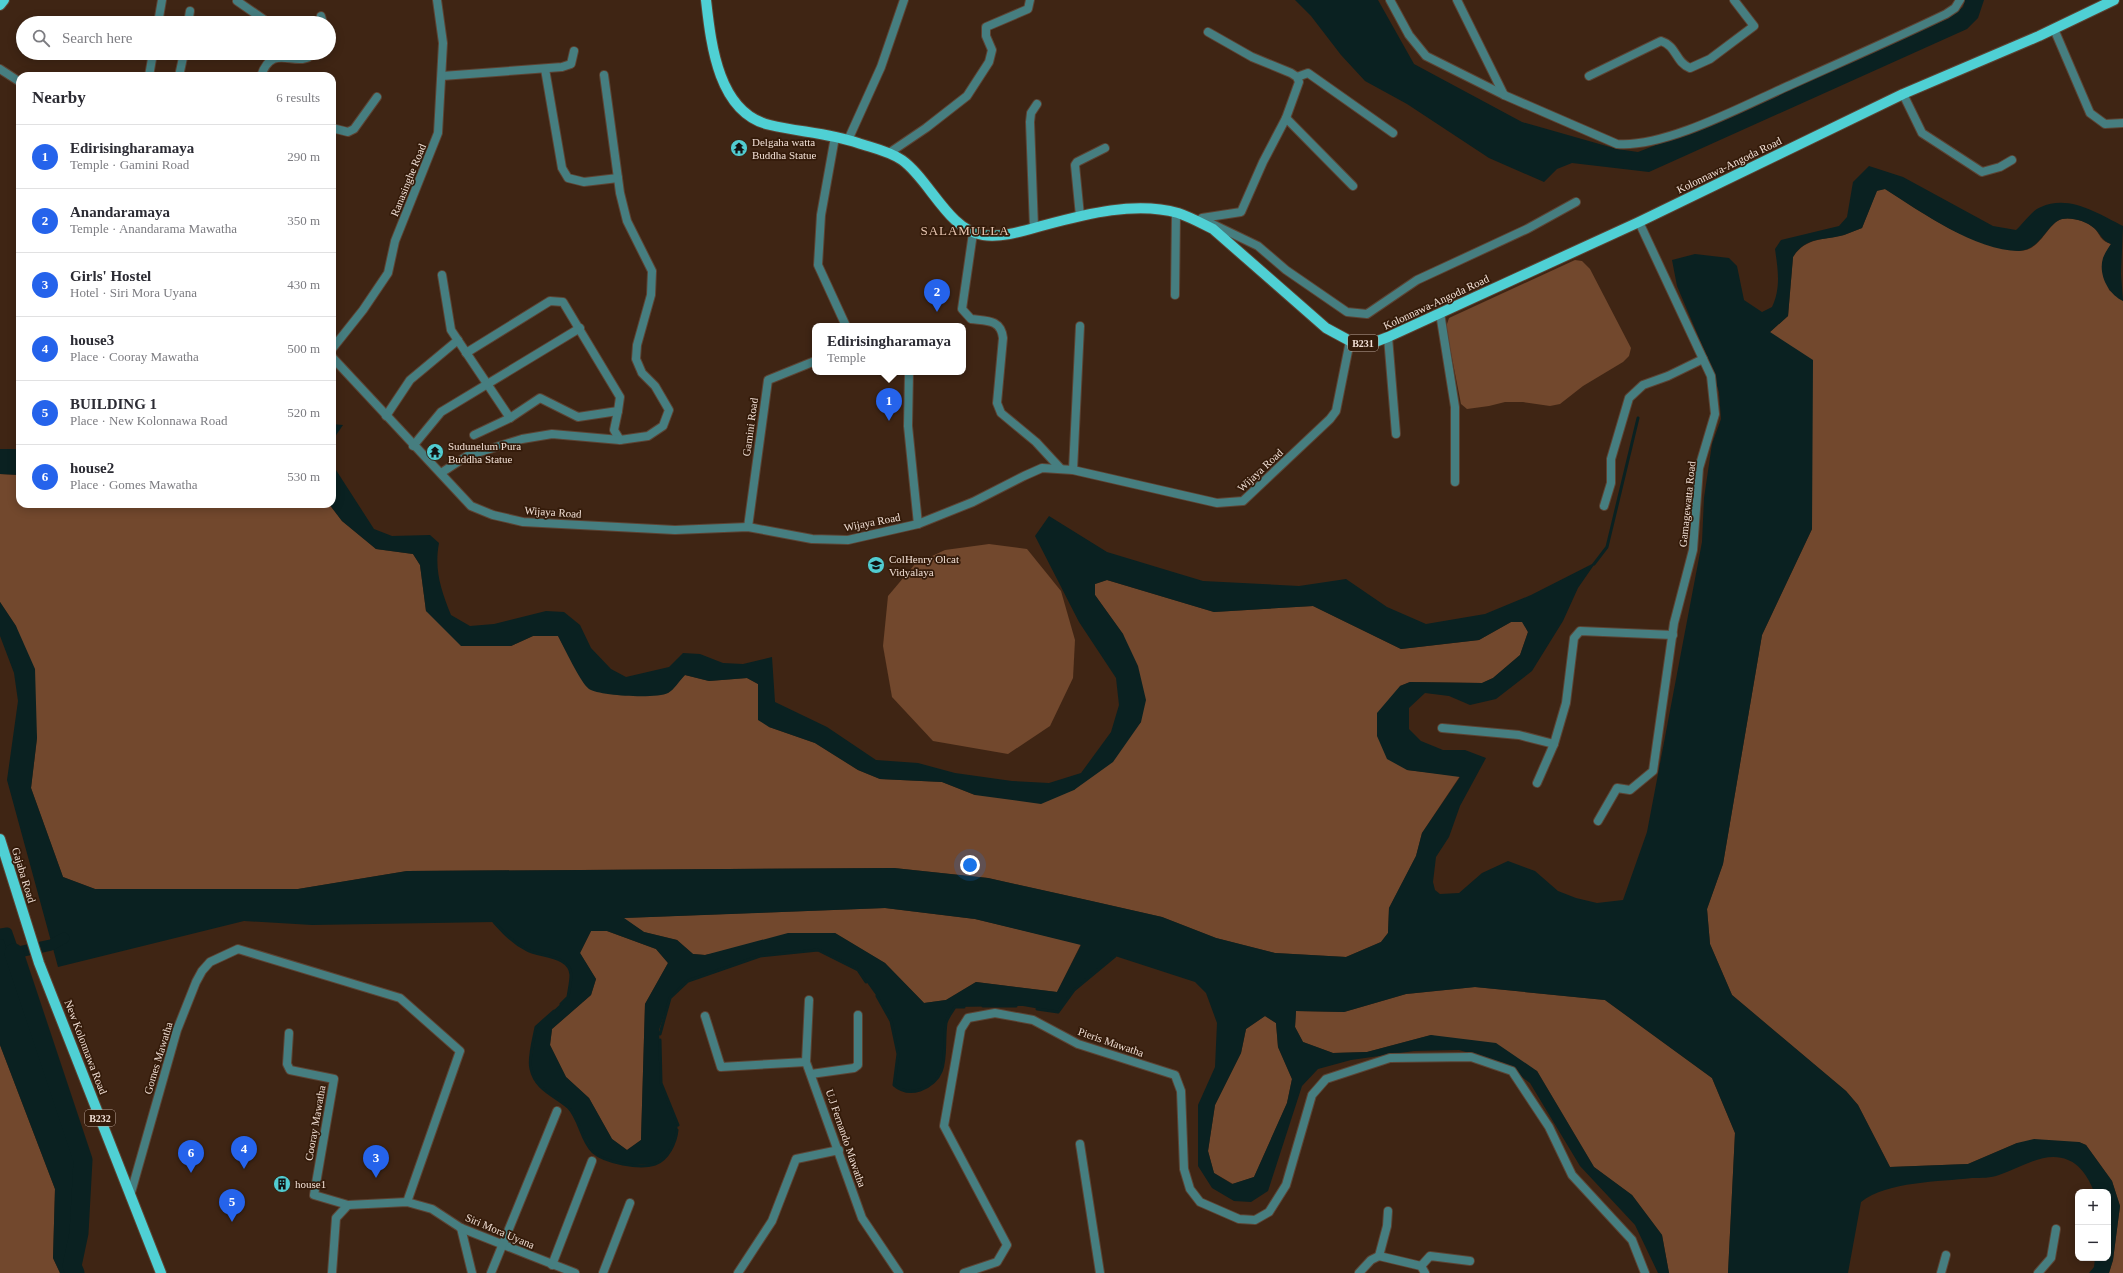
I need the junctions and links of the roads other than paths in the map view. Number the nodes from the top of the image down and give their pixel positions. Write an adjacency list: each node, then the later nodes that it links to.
1 (4, 0): 13 (main road)
2 (162, 0): 15 (street)
3 (437, 0): 30 (street, Ranasinghe Road)
4 (706, 0): 42 (main road, Kolonnawa-Angoda Road / B231)
5 (1030, 0): 45 (street)
6 (1390, 0): 36 (street)
7 (1457, 0): 36 (street)
8 (1734, 0): 32 (street)
9 (1960, 0): 36 (street)
10 (2114, 0): 18 (main road, Kolonnawa-Angoda Road / B231)
11 (237, 1): 17 (street)
12 (902, 1): 43 (street)
13 (0, 5)
14 (190, 11): 16 (street)
15 (159, 16)
16 (189, 16)
17 (259, 16)
18 (2054, 29): 34 (main road, Kolonnawa-Angoda Road / B231); 39 (street)
19 (1208, 32): 31 (street)
20 (574, 50): 25 (street)
21 (152, 60): 26 (street)
22 (182, 60): 27 (street)
23 (268, 60): 28 (street)
24 (0, 69): 33 (street)
25 (545, 69): 30 (street); 47 (street)
26 (150, 72)
27 (180, 72)
28 (262, 72)
29 (604, 75): 47 (street)
30 (442, 76): 65 (street, Ranasinghe Road)
31 (1297, 76): 38 (street); 41 (street)
32 (1589, 76)
33 (16, 79)
34 (1903, 94): 46 (street); 53 (main road, Kolonnawa-Angoda Road / B231)
35 (377, 96): 40 (street)
36 (1504, 96)
37 (1037, 104): 54 (street)
38 (1286, 118): 48 (street); 52 (street)
39 (2123, 123)
40 (336, 129)
41 (1393, 133)
42 (834, 137): 43 (main road, Kolonnawa-Angoda Road / B231); 59 (street)
43 (848, 140): 45 (main road, Kolonnawa-Angoda Road / B231)
44 (1105, 148): 51 (street)
45 (889, 153): 55 (main road, Kolonnawa-Angoda Road / B231)
46 (2012, 160)
47 (618, 178): 77 (street)
48 (1353, 186)
49 (1576, 202): 52 (street)
50 (1176, 213): 51 (main road, Kolonnawa-Angoda Road / B231); 52 (main road, Kolonnawa-Angoda Road / B231); 57 (street)
51 (1080, 216): 54 (main road, Kolonnawa-Angoda Road / B231)
52 (1197, 219): 64 (main road, Kolonnawa-Angoda Road / B231)
53 (1639, 222): 58 (main road, Kolonnawa-Angoda Road / B231); 67 (street, Gamagewatta Road)
54 (1034, 228): 55 (main road, Kolonnawa-Angoda Road / B231)
55 (974, 233): 79 (street)
56 (442, 275): 63 (street)
57 (1175, 295)
58 (1440, 313): 62 (main road, Kolonnawa-Angoda Road / B231); 82 (street)
59 (845, 323)
60 (1080, 326): 80 (street)
61 (580, 328): 66 (street); 71 (street); 72 (street)
62 (1388, 337): 64 (main road, Kolonnawa-Angoda Road / B231); 75 (street)
63 (458, 340): 66 (street); 73 (street)
64 (1350, 341): 80 (street, Wijaya Road)
65 (336, 344)
66 (466, 353): 71 (street)
67 (1703, 359): 83 (street); 86 (street, Gamagewatta Road)
68 (812, 361): 85 (street, Gamini Road)
69 (336, 362): 73 (street, Wijaya Road)
70 (908, 375): 84 (street)
71 (486, 384): 74 (street); 78 (street)
72 (618, 411): 74 (street); 77 (street)
73 (386, 416): 78 (street, Wijaya Road)
74 (510, 418): 76 (street)
75 (1396, 434)
76 (474, 435)
77 (620, 440): 81 (street)
78 (413, 446): 81 (street, Wijaya Road)
79 (1060, 468): 80 (street, Wijaya Road); 84 (street, Wijaya Road)
80 (1073, 470)
81 (441, 473): 85 (street, Wijaya Road)
82 (1455, 482)
83 (1604, 506)
84 (918, 524): 85 (street, Wijaya Road)
85 (748, 527)
86 (1673, 635): 88 (street); 90 (street, Gamagewatta Road)
87 (1442, 728): 88 (street)
88 (1554, 744): 89 (street)
89 (1537, 783)
90 (1598, 821)
91 (0, 839): 92 (main road, Gajaba Road / B232)
92 (24, 918): 103 (main road, New Kolonnawa Road / B232)
93 (808, 1000): 97 (street, U.J Fernando Mawatha)
94 (858, 1015): 98 (street)
95 (705, 1016): 97 (street)
96 (289, 1033): 106 (street, Cooray Mawatha)
97 (806, 1062): 98 (street, U.J Fernando Mawatha)
98 (811, 1074): 101 (street, U.J Fernando Mawatha)
99 (557, 1111): 110 (street)
100 (1080, 1144): 126 (street)
101 (839, 1150): 123 (street); 124 (street, U.J Fernando Mawatha)
102 (592, 1161): 114 (street)
103 (130, 1196): 104 (street, Gomes Mawatha); 117 (main road, New Kolonnawa Road / B232)
104 (407, 1202): 106 (street, Siri Mora Uyana); 108 (street, Siri Mora Uyana)
105 (630, 1203): 122 (street)
106 (348, 1205): 118 (street)
107 (1388, 1211): 112 (street)
108 (461, 1228): 110 (street, Siri Mora Uyana); 119 (street)
109 (2056, 1229): 129 (street)
110 (503, 1244): 114 (street, Siri Mora Uyana); 120 (street)
111 (1946, 1255): 128 (street)
112 (1379, 1256): 115 (street); 116 (street)
113 (1470, 1261): 115 (street)
114 (552, 1265): 121 (street, Siri Mora Uyana)
115 (1423, 1269)
116 (1361, 1270)
117 (161, 1273)
118 (332, 1273)
119 (472, 1273)
120 (491, 1273)
121 (575, 1273)
122 (603, 1273)
123 (738, 1273)
124 (899, 1273)
125 (964, 1273): 127 (street, Pieris Mawatha)
126 (1100, 1273)
127 (1645, 1273)
128 (1941, 1273)
129 (2038, 1273)

